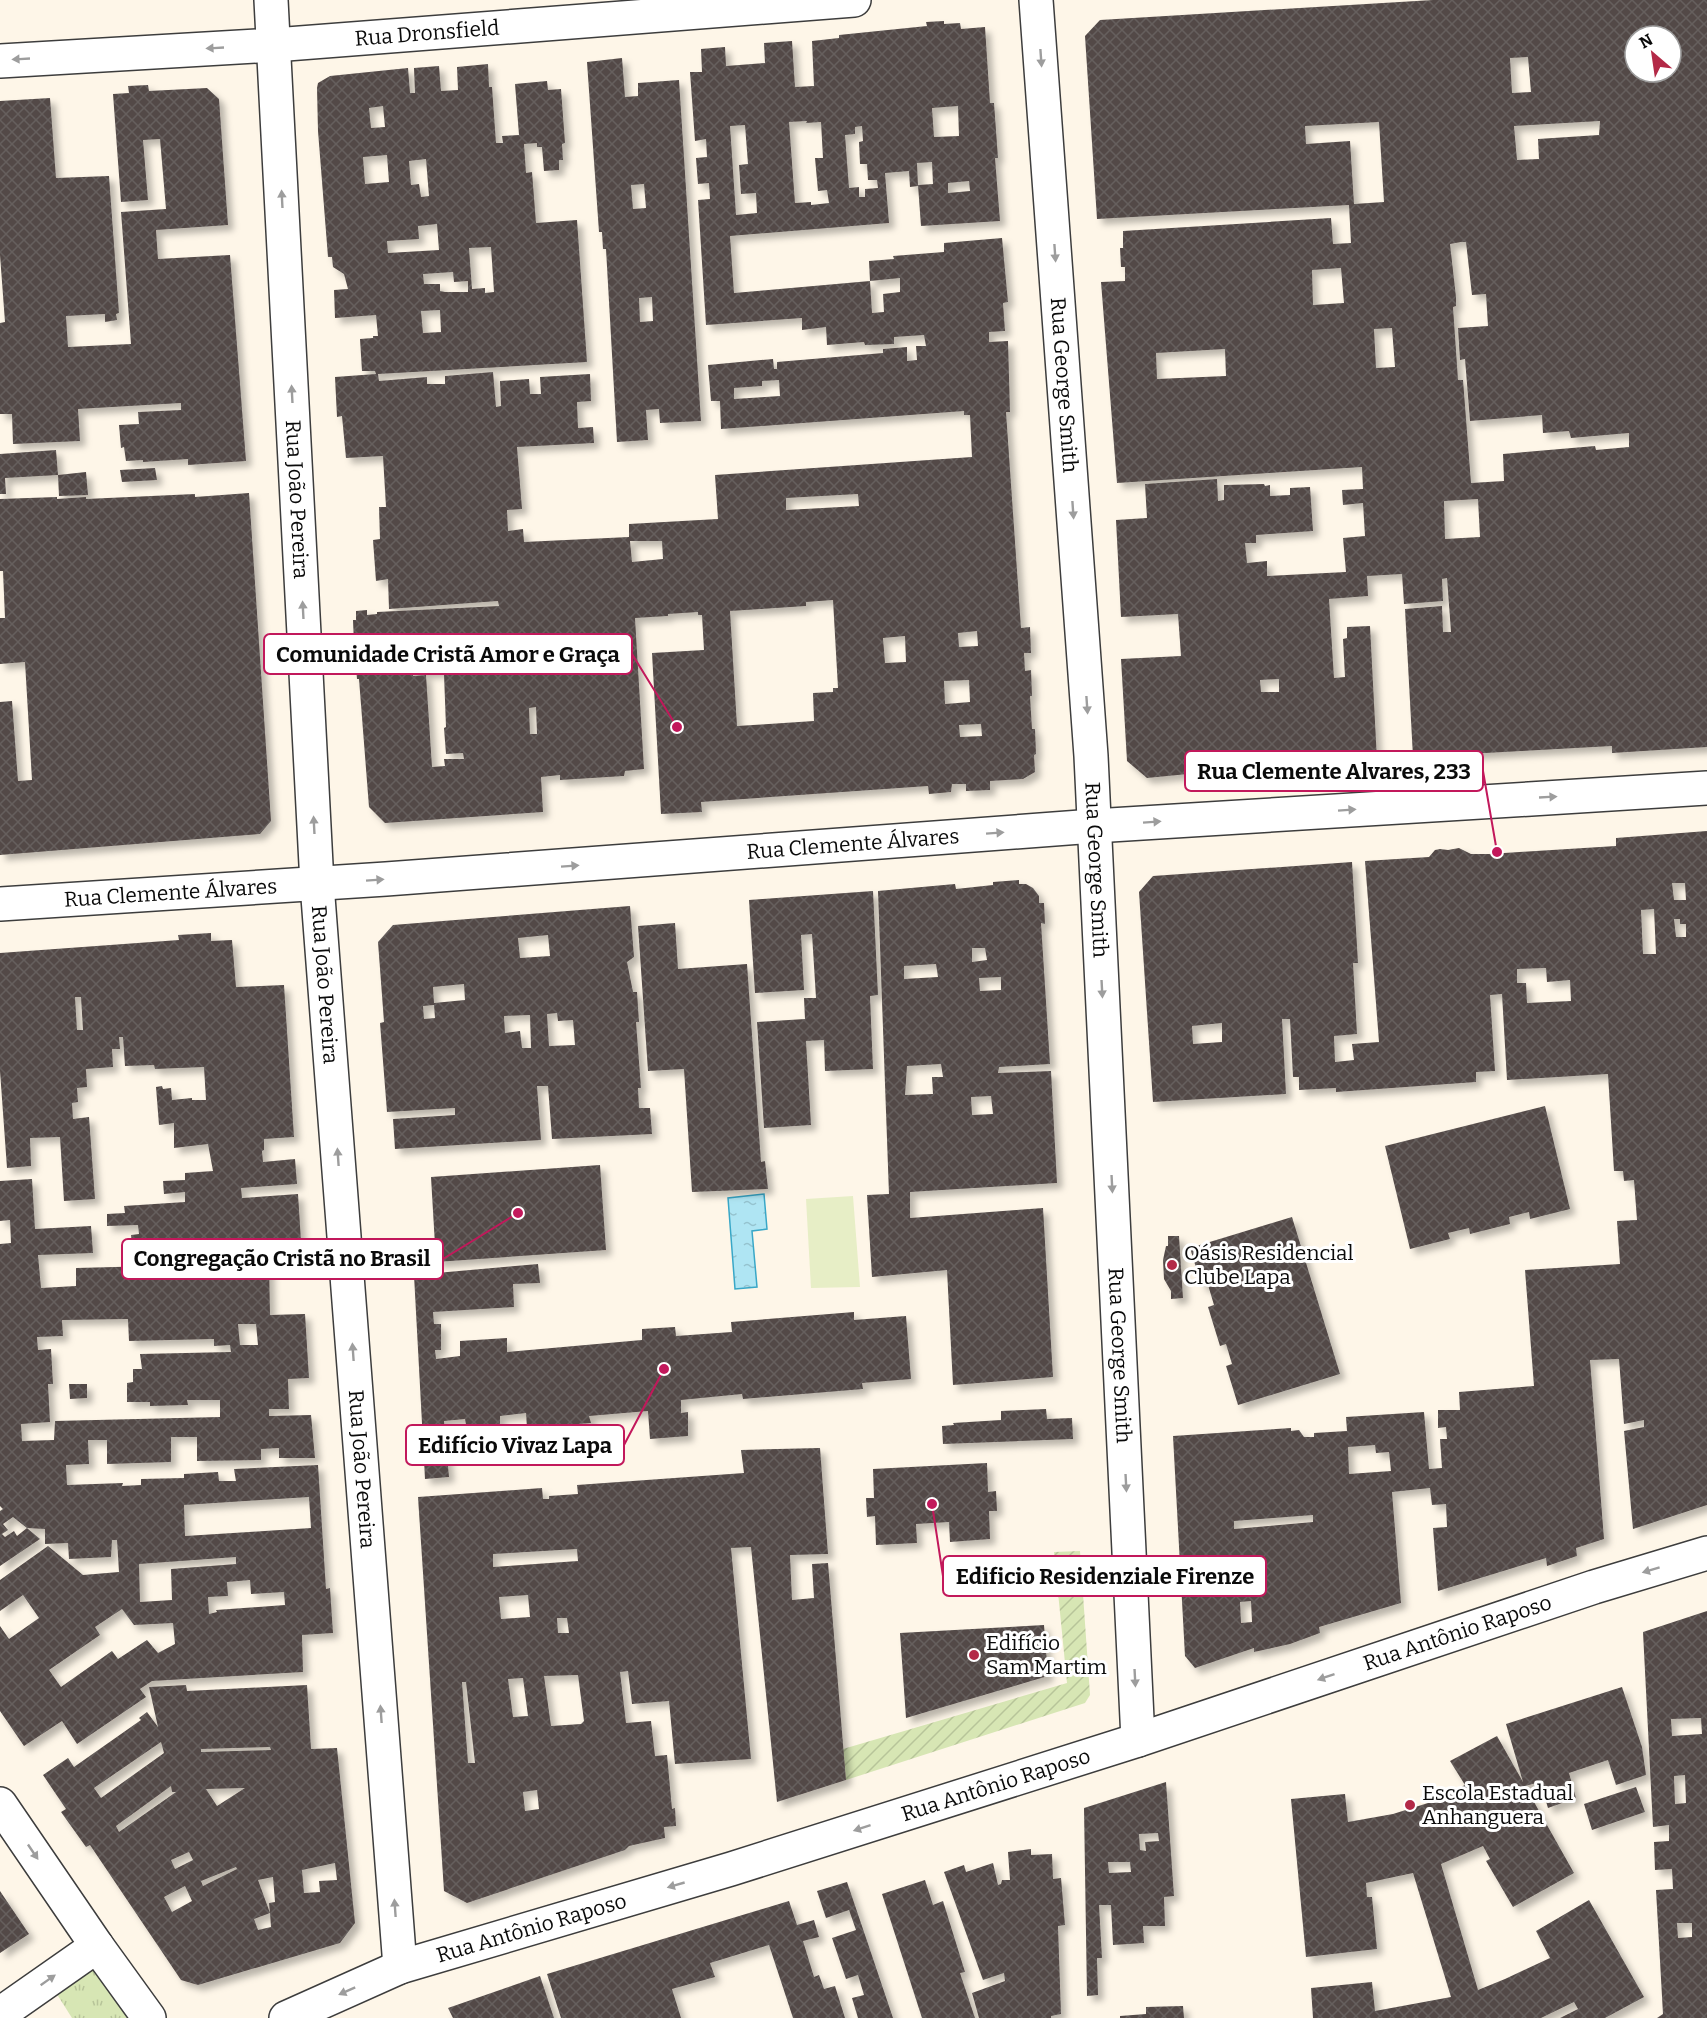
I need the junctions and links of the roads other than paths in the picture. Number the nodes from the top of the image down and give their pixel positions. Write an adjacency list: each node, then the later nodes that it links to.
1 (271, 0): 4 (street, Rua João Pereira)
2 (854, 0): 4 (street, Rua Dronsfield)
3 (1036, 0): 7 (street, Rua George Smith, one-way to 7)
4 (274, 45): 5 (street, Rua Dronsfield, one-way to 5); 8 (street, Rua João Pereira, one-way to 4)
5 (0, 61)
6 (1707, 788): 7 (street, Rua Clemente Álvares, one-way to 6)
7 (1094, 825): 8 (street, Rua Clemente Álvares, one-way to 7); 11 (street, Rua George Smith, one-way to 11)
8 (317, 884): 9 (street, Rua Clemente Álvares); 14 (street, Rua João Pereira, one-way to 8)
9 (0, 904)
10 (1707, 1553): 11 (street, Rua Antônio Raposo, one-way to 11)
11 (1138, 1740): 14 (street, Rua Antônio Raposo, one-way to 14)
12 (0, 1804): 13 (street, one-way to 13)
13 (97, 1946): 15 (street, one-way to 13); 16 (street)
14 (400, 1966): 17 (street, Rua Antônio Raposo, one-way to 17)
15 (9, 2013)
16 (149, 2018)
17 (286, 2018)

